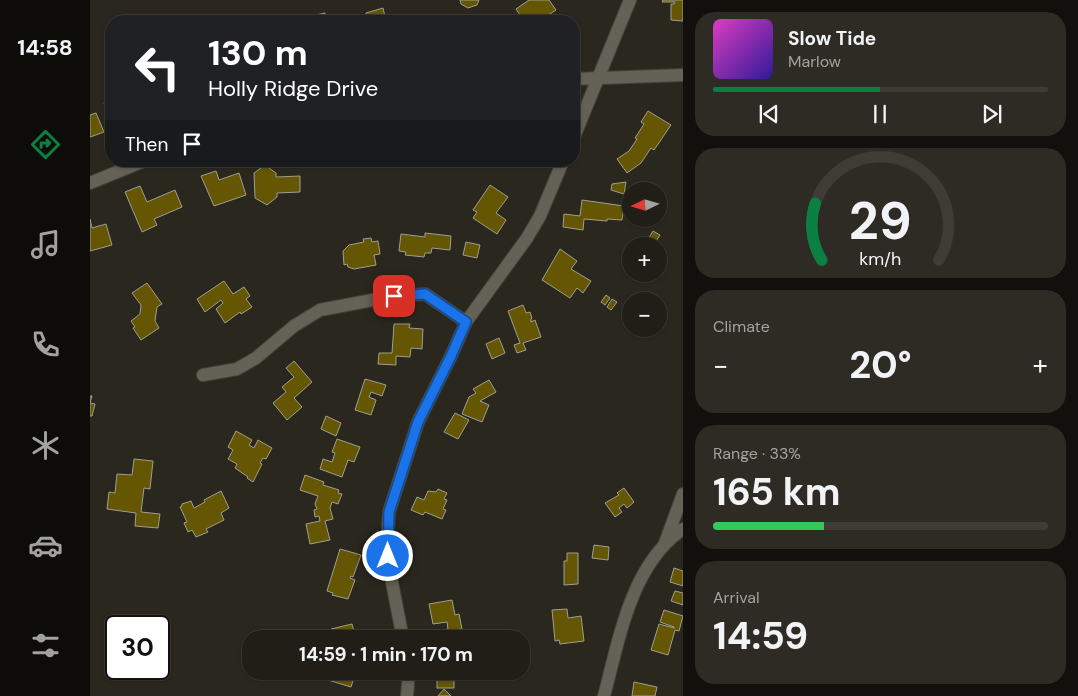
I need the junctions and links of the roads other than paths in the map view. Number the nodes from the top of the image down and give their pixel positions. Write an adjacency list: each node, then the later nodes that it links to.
1 (630, 0): 3 (street)
2 (683, 76): 3 (street)
3 (599, 78): 4 (street); 5 (street)
4 (580, 79)
5 (580, 123)
6 (129, 167): 8 (street)
7 (560, 167): 9 (street)
8 (90, 183)
9 (466, 322): 10 (street); 14 (street)
10 (203, 375)
11 (683, 494): 13 (street)
12 (683, 529): 13 (street)
13 (663, 547): 17 (street)
14 (401, 630)
15 (408, 680): 16 (street)
16 (407, 696)
17 (604, 696)

